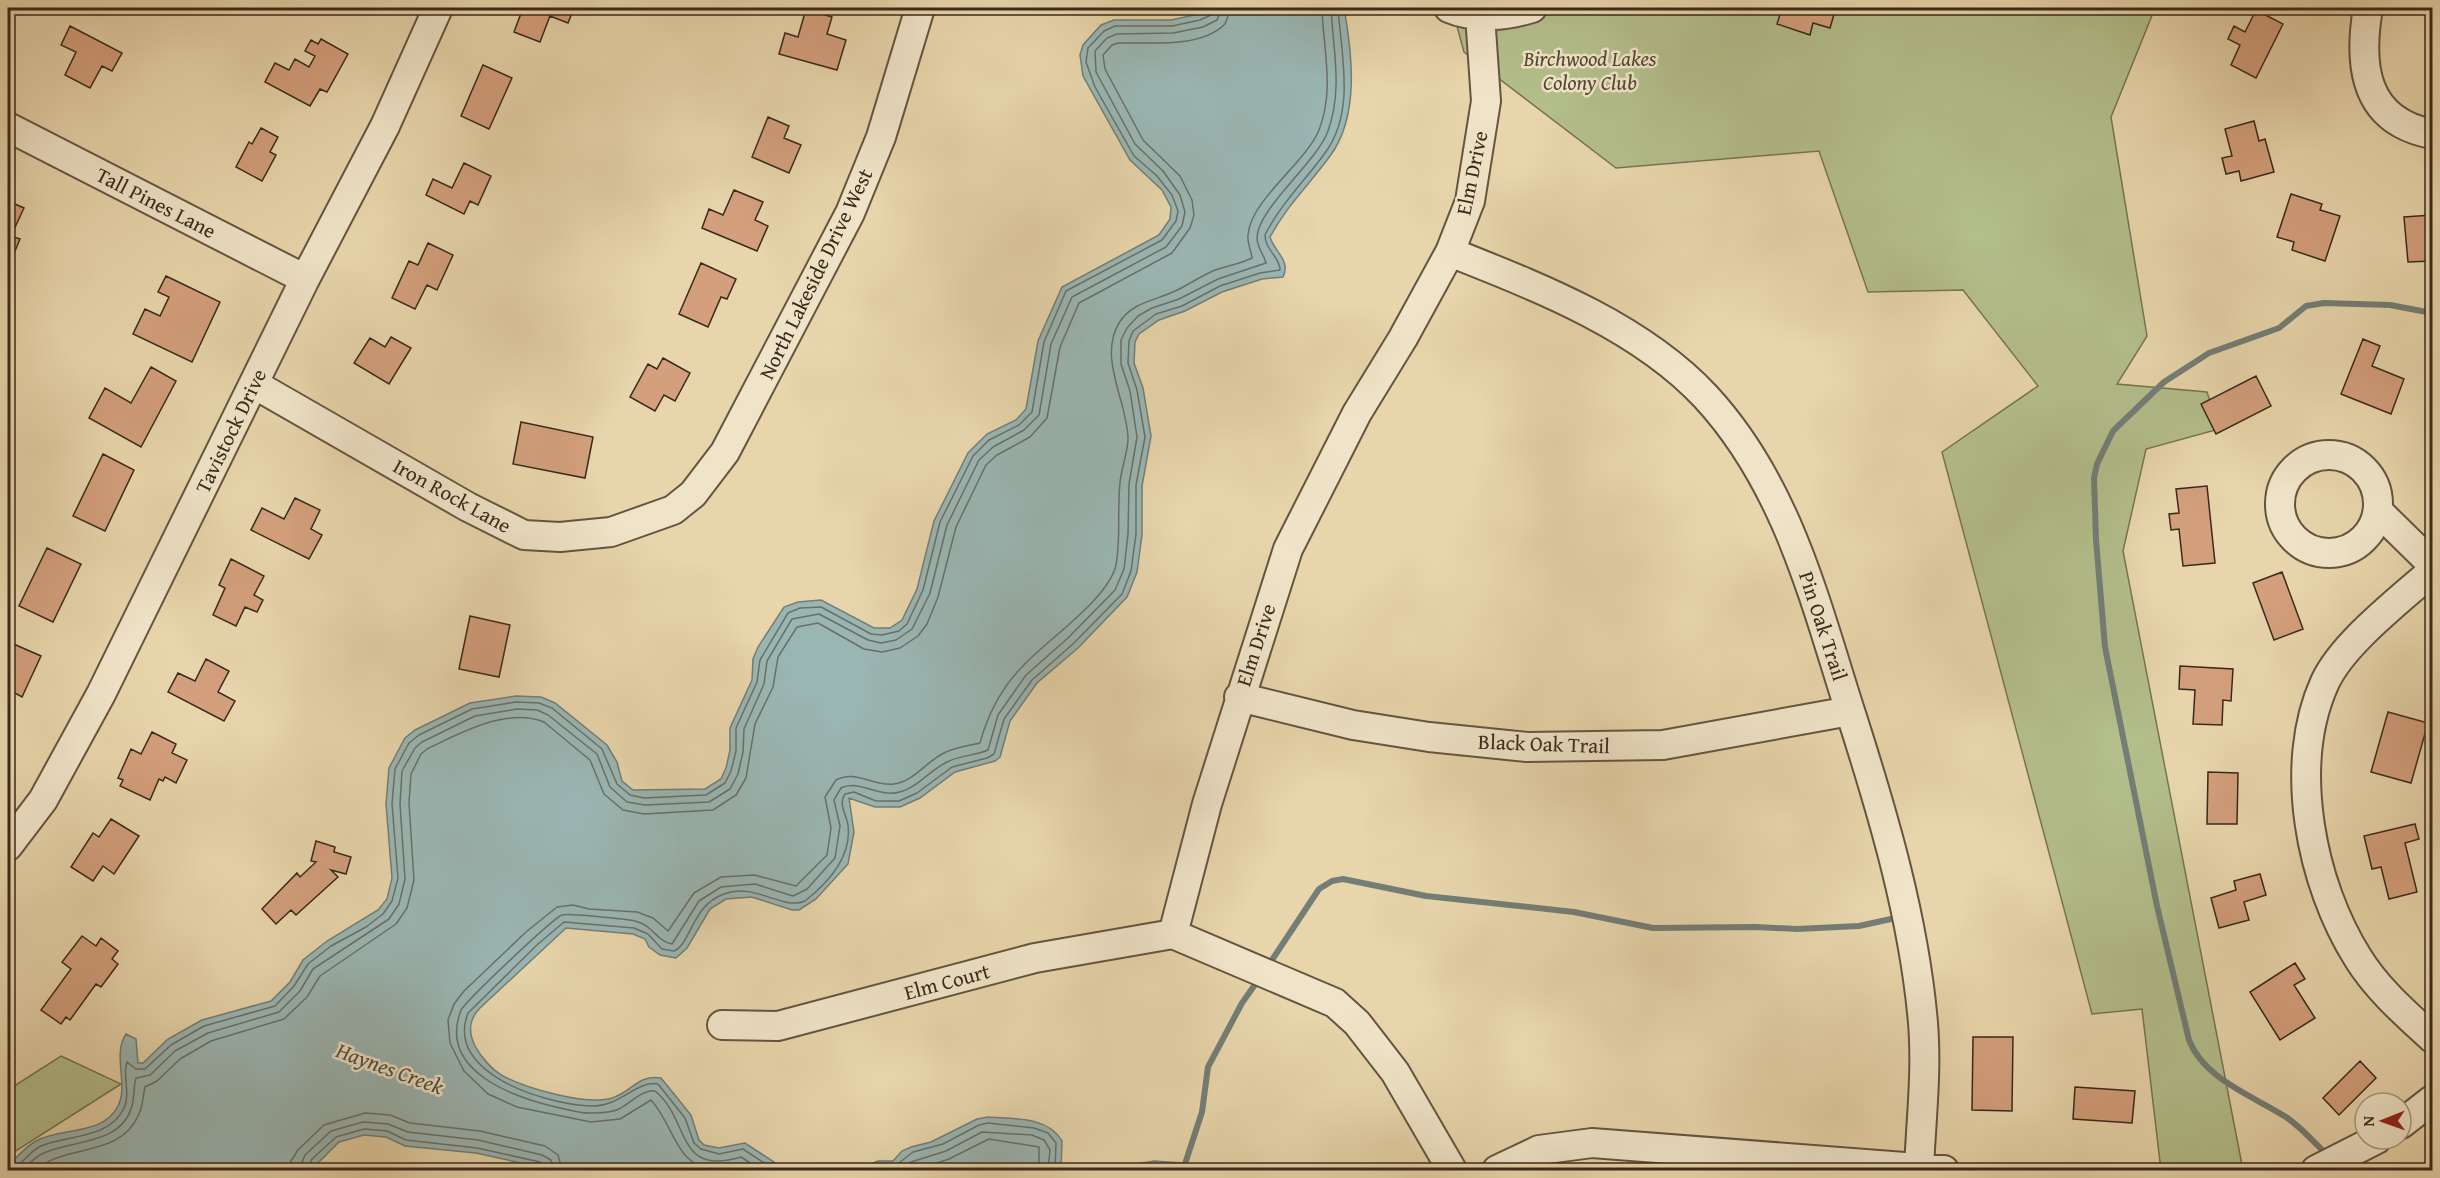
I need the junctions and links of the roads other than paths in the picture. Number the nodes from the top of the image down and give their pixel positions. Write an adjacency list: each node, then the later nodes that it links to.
1 (438, 8): 10 (street, Tavistock Drive)
2 (920, 8): 13 (street, North Lakeside Drive West)
3 (1449, 8): 6 (street)
4 (1532, 8): 6 (street)
5 (2368, 8): 8 (street)
6 (1480, 15): 9 (street, Elm Drive)
7 (8, 127): 10 (street, Tall Pines Lane)
8 (2433, 134)
9 (1450, 252): 16 (street, Elm Drive); 17 (street, Pin Oak Trail)
10 (305, 279): 11 (street, Tavistock Drive)
11 (254, 384): 13 (street, Iron Rock Lane); 18 (street, Tavistock Drive)
12 (2378, 511): 14 (street)
13 (666, 513)
14 (2433, 564)
15 (2433, 571): 21 (street)
16 (1239, 697): 17 (street, Black Oak Trail); 19 (street, Elm Drive)
17 (1850, 711): 25 (street, Pin Oak Trail)
18 (8, 846)
19 (1173, 934): 20 (street, Elm Court); 26 (street)
20 (722, 1025)
21 (2433, 1038)
22 (2433, 1100): 23 (street)
23 (2413, 1115)
24 (2354, 1151): 28 (street)
25 (1932, 1169): 27 (street)
26 (1452, 1170)
27 (1497, 1170)
28 (2316, 1170)

